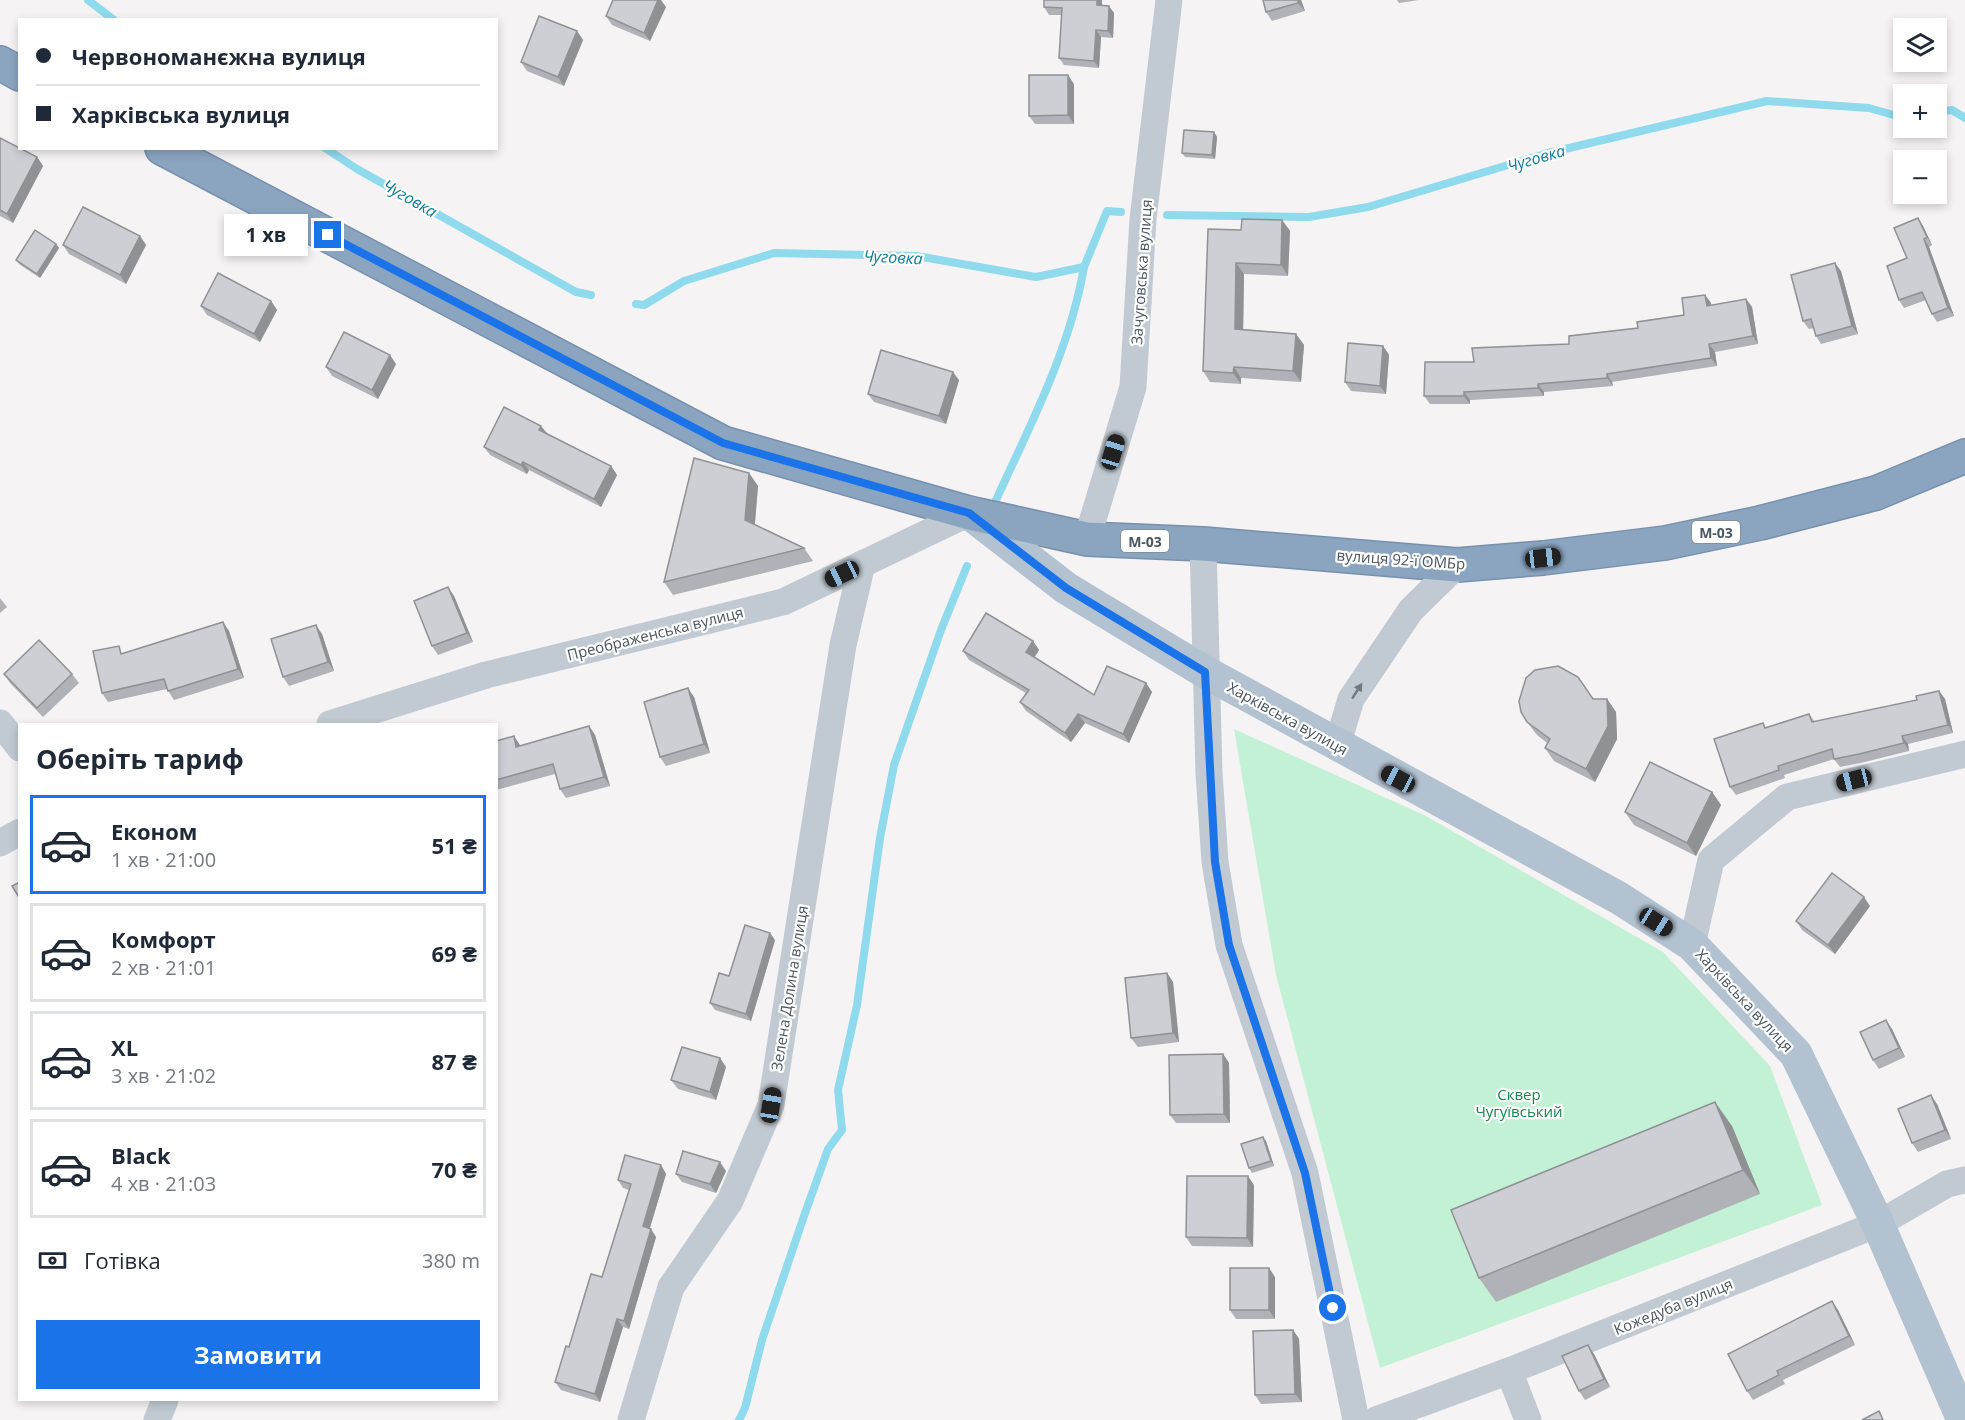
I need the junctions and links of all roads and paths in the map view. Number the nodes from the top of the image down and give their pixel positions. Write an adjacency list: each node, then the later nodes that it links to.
1 (1169, 0): 7 (street, Зачуговська вулиця)
2 (0, 63): 3 (highway)
3 (18, 73)
4 (166, 150): 6 (highway, Харківська вулиця / М-03)
5 (1965, 456): 10 (highway, вулиця 92-ї ОМБр / М-03)
6 (969, 513): 7 (highway, вулиця 92-ї ОМБр / М-03); 9 (street, Преображенська вулиця); 11 (main road, Харківська вулиця)
7 (1087, 539): 8 (highway, вулиця 92-ї ОМБр / М-03)
8 (1203, 544): 10 (highway, вулиця 92-ї ОМБр / М-03); 11 (street)
9 (862, 564): 13 (street, Преображенська вулиця); 25 (street, Зелена Долина вулиця)
10 (1457, 565): 15 (street, one-way to 10)
11 (1205, 672): 15 (main road, Харківська вулиця); 26 (street)
12 (0, 723): 14 (street)
13 (333, 723)
14 (18, 746)
15 (1337, 746): 19 (main road, Харківська вулиця)
16 (1965, 754): 19 (street)
17 (18, 833): 18 (street)
18 (0, 843)
19 (1692, 945): 21 (main road, Харківська вулиця)
20 (1965, 1180): 21 (street, Кожедуба вулиця)
21 (1878, 1224): 22 (street, Кожедуба вулиця); 29 (main road, Харківська вулиця)
22 (1509, 1371): 27 (street, Кожедуба вулиця); 28 (street)
23 (165, 1401): 24 (street)
24 (157, 1420)
25 (631, 1420)
26 (1356, 1420)
27 (1376, 1420)
28 (1528, 1420)
29 (1963, 1420)

